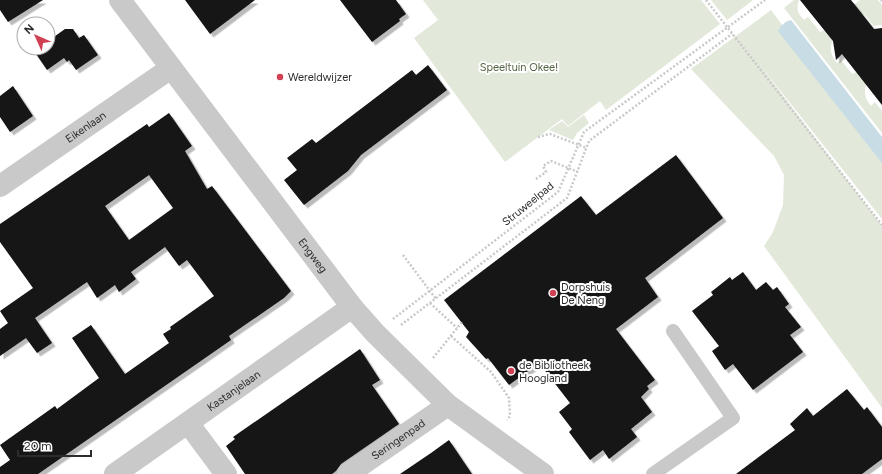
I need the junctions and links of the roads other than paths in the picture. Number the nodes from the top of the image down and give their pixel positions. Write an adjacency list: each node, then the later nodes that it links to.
1 (120, 0): 2 (street, Engweg)
2 (171, 68): 3 (street, Eikenlaan); 4 (street, Engweg)
3 (0, 186)
4 (352, 307): 6 (street, Engweg); 7 (street, Kastanjelaan)
5 (673, 331): 12 (lane)
6 (448, 405): 10 (street, Seringenpad); 11 (street, Engweg)
7 (188, 423): 8 (street, Kastanjelaan); 9 (street)
8 (115, 474)
9 (226, 474)
10 (348, 474)
11 (543, 474)
12 (653, 474)

